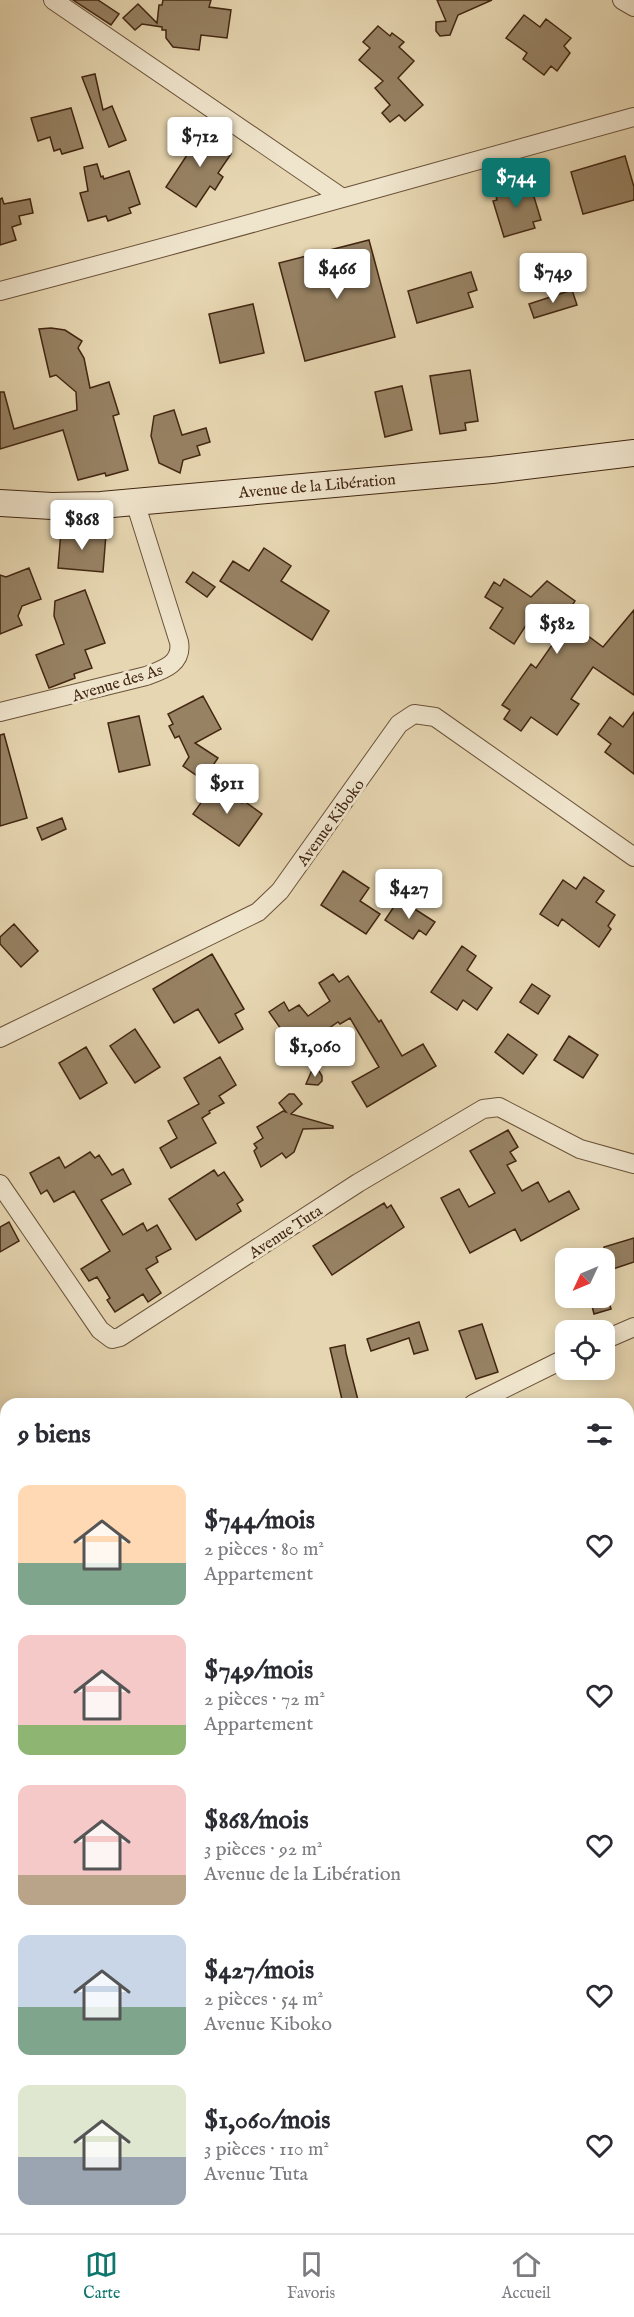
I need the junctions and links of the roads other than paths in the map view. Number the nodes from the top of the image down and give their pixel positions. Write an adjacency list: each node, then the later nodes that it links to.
1 (53, 0): 5 (street)
2 (622, 0): 3 (street)
3 (634, 7)
4 (634, 117): 5 (street)
5 (341, 197): 6 (street)
6 (0, 291)
7 (634, 453): 8 (street, Avenue de la Libération)
8 (135, 502): 9 (street, Avenue de la Libération); 10 (street, Avenue des As)
9 (0, 503)
10 (0, 712)
11 (634, 857): 12 (street, Avenue Kiboko)
12 (0, 1038)
13 (634, 1164): 14 (street, Avenue Tuta)
14 (0, 1184)
15 (634, 1327): 16 (street)
16 (615, 1335)
17 (555, 1363): 18 (street)
18 (485, 1398)

